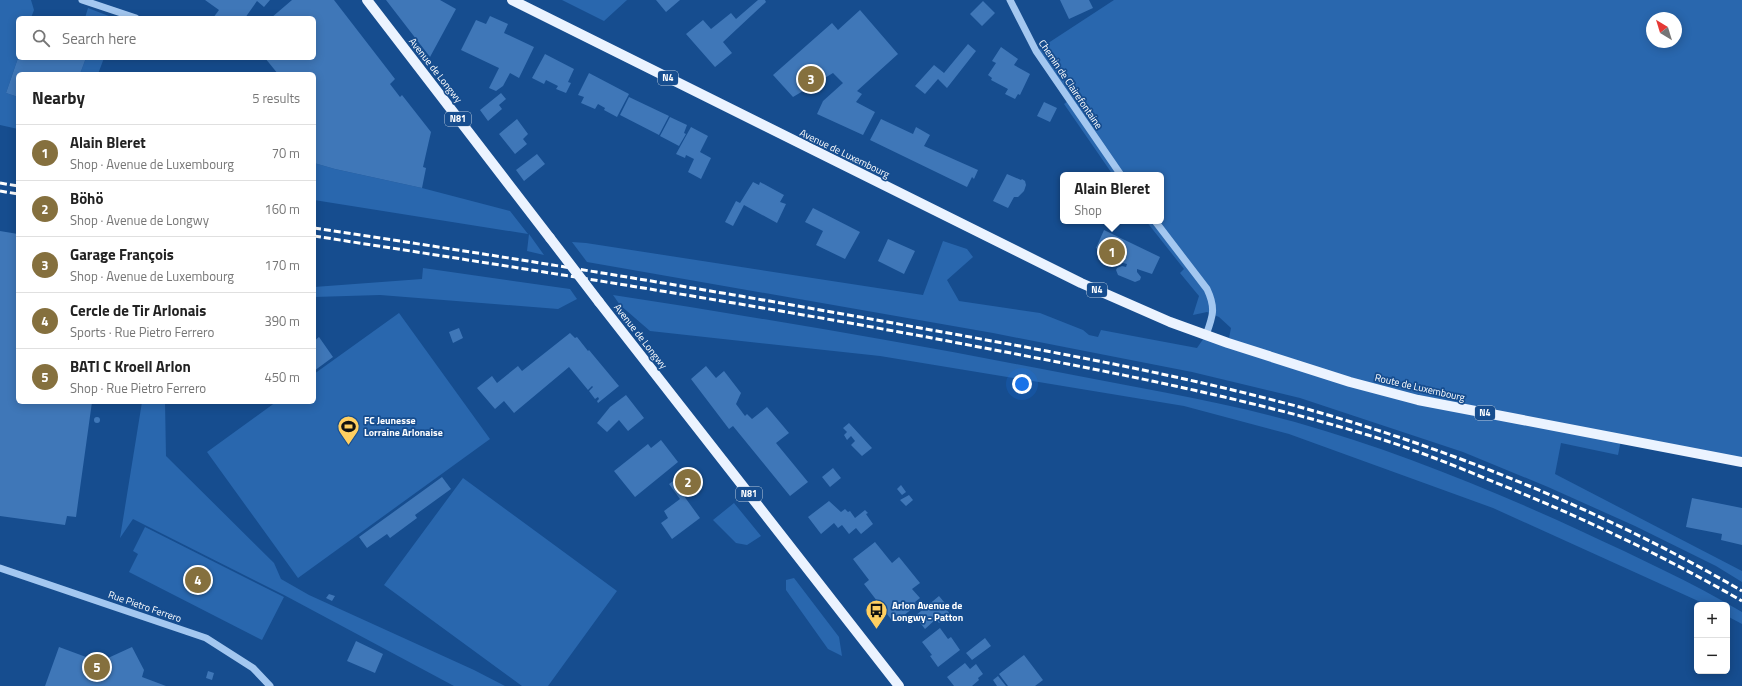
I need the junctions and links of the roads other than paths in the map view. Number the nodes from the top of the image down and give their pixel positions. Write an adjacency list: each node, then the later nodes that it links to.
1 (82, 0): 5 (street)
2 (367, 0): 13 (main road, Avenue de Longwy / N81, bridge)
3 (512, 0): 8 (main road, Avenue de Luxembourg / N4)
4 (1010, 0): 6 (street, Chemin de Clairefontaine)
5 (130, 16)
6 (1119, 172)
7 (1157, 224): 9 (street)
8 (1170, 322): 9 (main road, Route de Luxembourg / N4)
9 (1206, 335): 10 (main road, Route de Luxembourg / N4)
10 (1742, 462)
11 (0, 568): 12 (street, Rue Pietro Ferrero)
12 (270, 686)
13 (899, 686)

